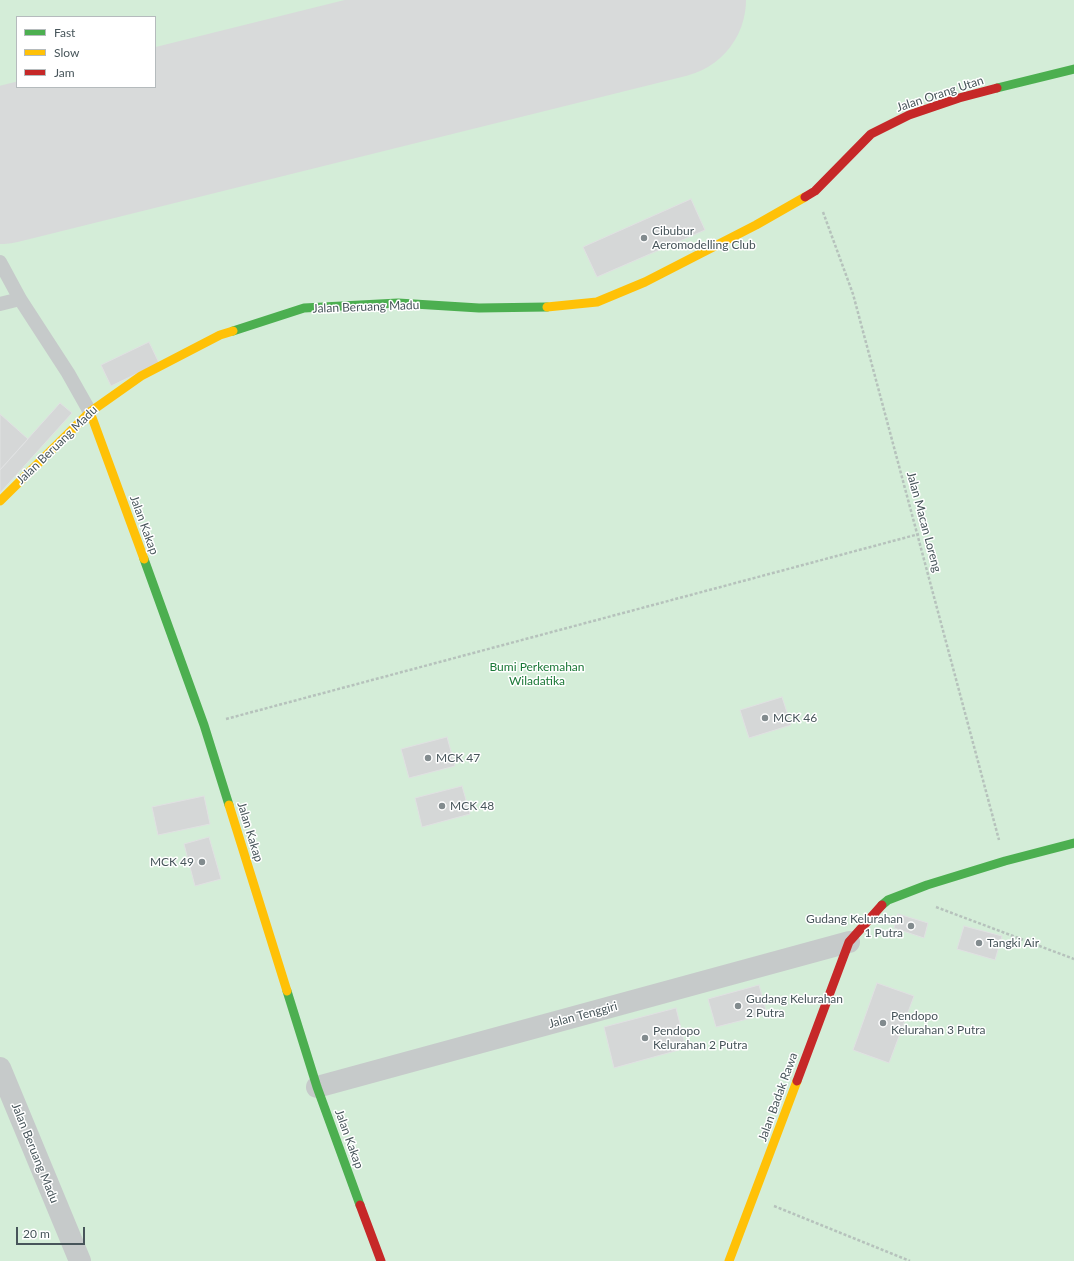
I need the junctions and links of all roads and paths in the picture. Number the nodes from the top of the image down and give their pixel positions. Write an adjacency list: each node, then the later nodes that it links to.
1 (1074, 69): 2 (street, Jalan Orang Utan)
2 (815, 191): 6 (street, Jalan Beruang Madu); 8 (path, Jalan Macan Loreng)
3 (0, 262): 4 (lane)
4 (20, 300): 5 (lane); 6 (lane)
5 (0, 304)
6 (90, 412): 7 (street, Jalan Beruang Madu); 9 (street, Jalan Kakap)
7 (0, 501)
8 (919, 534): 9 (path); 11 (path, Jalan Macan Loreng)
9 (204, 725): 16 (street, Jalan Kakap)
10 (1074, 843): 11 (street)
11 (1005, 862): 12 (street)
12 (903, 894): 13 (street); 14 (path)
13 (849, 942): 16 (street, Jalan Tenggiri); 17 (street, Jalan Badak Rawa)
14 (1074, 959)
15 (0, 1068): 18 (street, Jalan Beruang Madu)
16 (317, 1087): 19 (street, Jalan Kakap)
17 (753, 1198): 20 (street, Jalan Badak Rawa); 21 (path)
18 (80, 1261)
19 (381, 1261)
20 (729, 1261)
21 (910, 1261)

